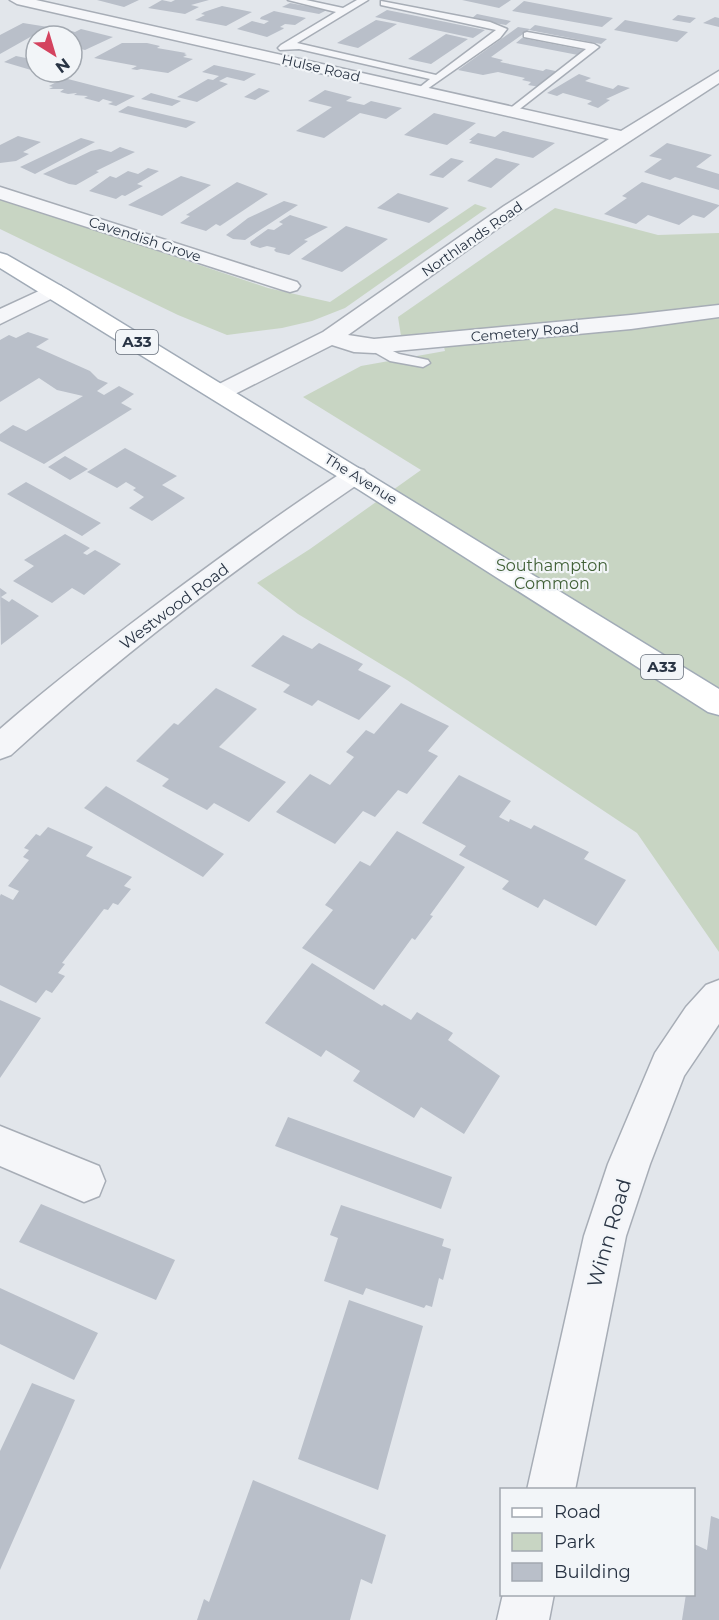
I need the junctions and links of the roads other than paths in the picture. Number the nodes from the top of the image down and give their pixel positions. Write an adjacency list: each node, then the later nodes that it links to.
1 (17, 0): 7 (street, Hulse Road)
2 (293, 0): 5 (lane)
3 (363, 0): 5 (lane)
4 (384, 3): 9 (lane)
5 (345, 11): 7 (lane)
6 (527, 35): 13 (lane)
7 (276, 52): 9 (lane); 10 (street, Hulse Road)
8 (719, 76): 11 (street, Northlands Road)
9 (437, 78): 10 (lane)
10 (420, 91): 13 (street, Hulse Road)
11 (685, 98): 12 (street); 14 (street, Northlands Road)
12 (708, 104)
13 (512, 112): 14 (street, Hulse Road)
14 (623, 137): 21 (street, Northlands Road)
15 (0, 193): 17 (street, Cavendish Grove)
16 (0, 259): 18 (main road, The Avenue / A33)
17 (290, 286)
18 (54, 290): 20 (street); 24 (main road, The Avenue / A33)
19 (719, 311): 22 (street, Cemetery Road)
20 (0, 318)
21 (332, 338): 22 (street, Cemetery Road); 24 (street, Northlands Road)
22 (374, 346): 23 (lane)
23 (423, 363)
24 (221, 392): 25 (main road, The Avenue / A33)
25 (355, 475): 26 (main road, The Avenue / A33); 27 (street, Westwood Road)
26 (719, 704)
27 (0, 747)
28 (719, 997): 31 (street, Winn Road)
29 (4, 1157): 30 (street)
30 (84, 1181)
31 (551, 1488)
32 (529, 1596): 33 (street)
33 (523, 1620)

